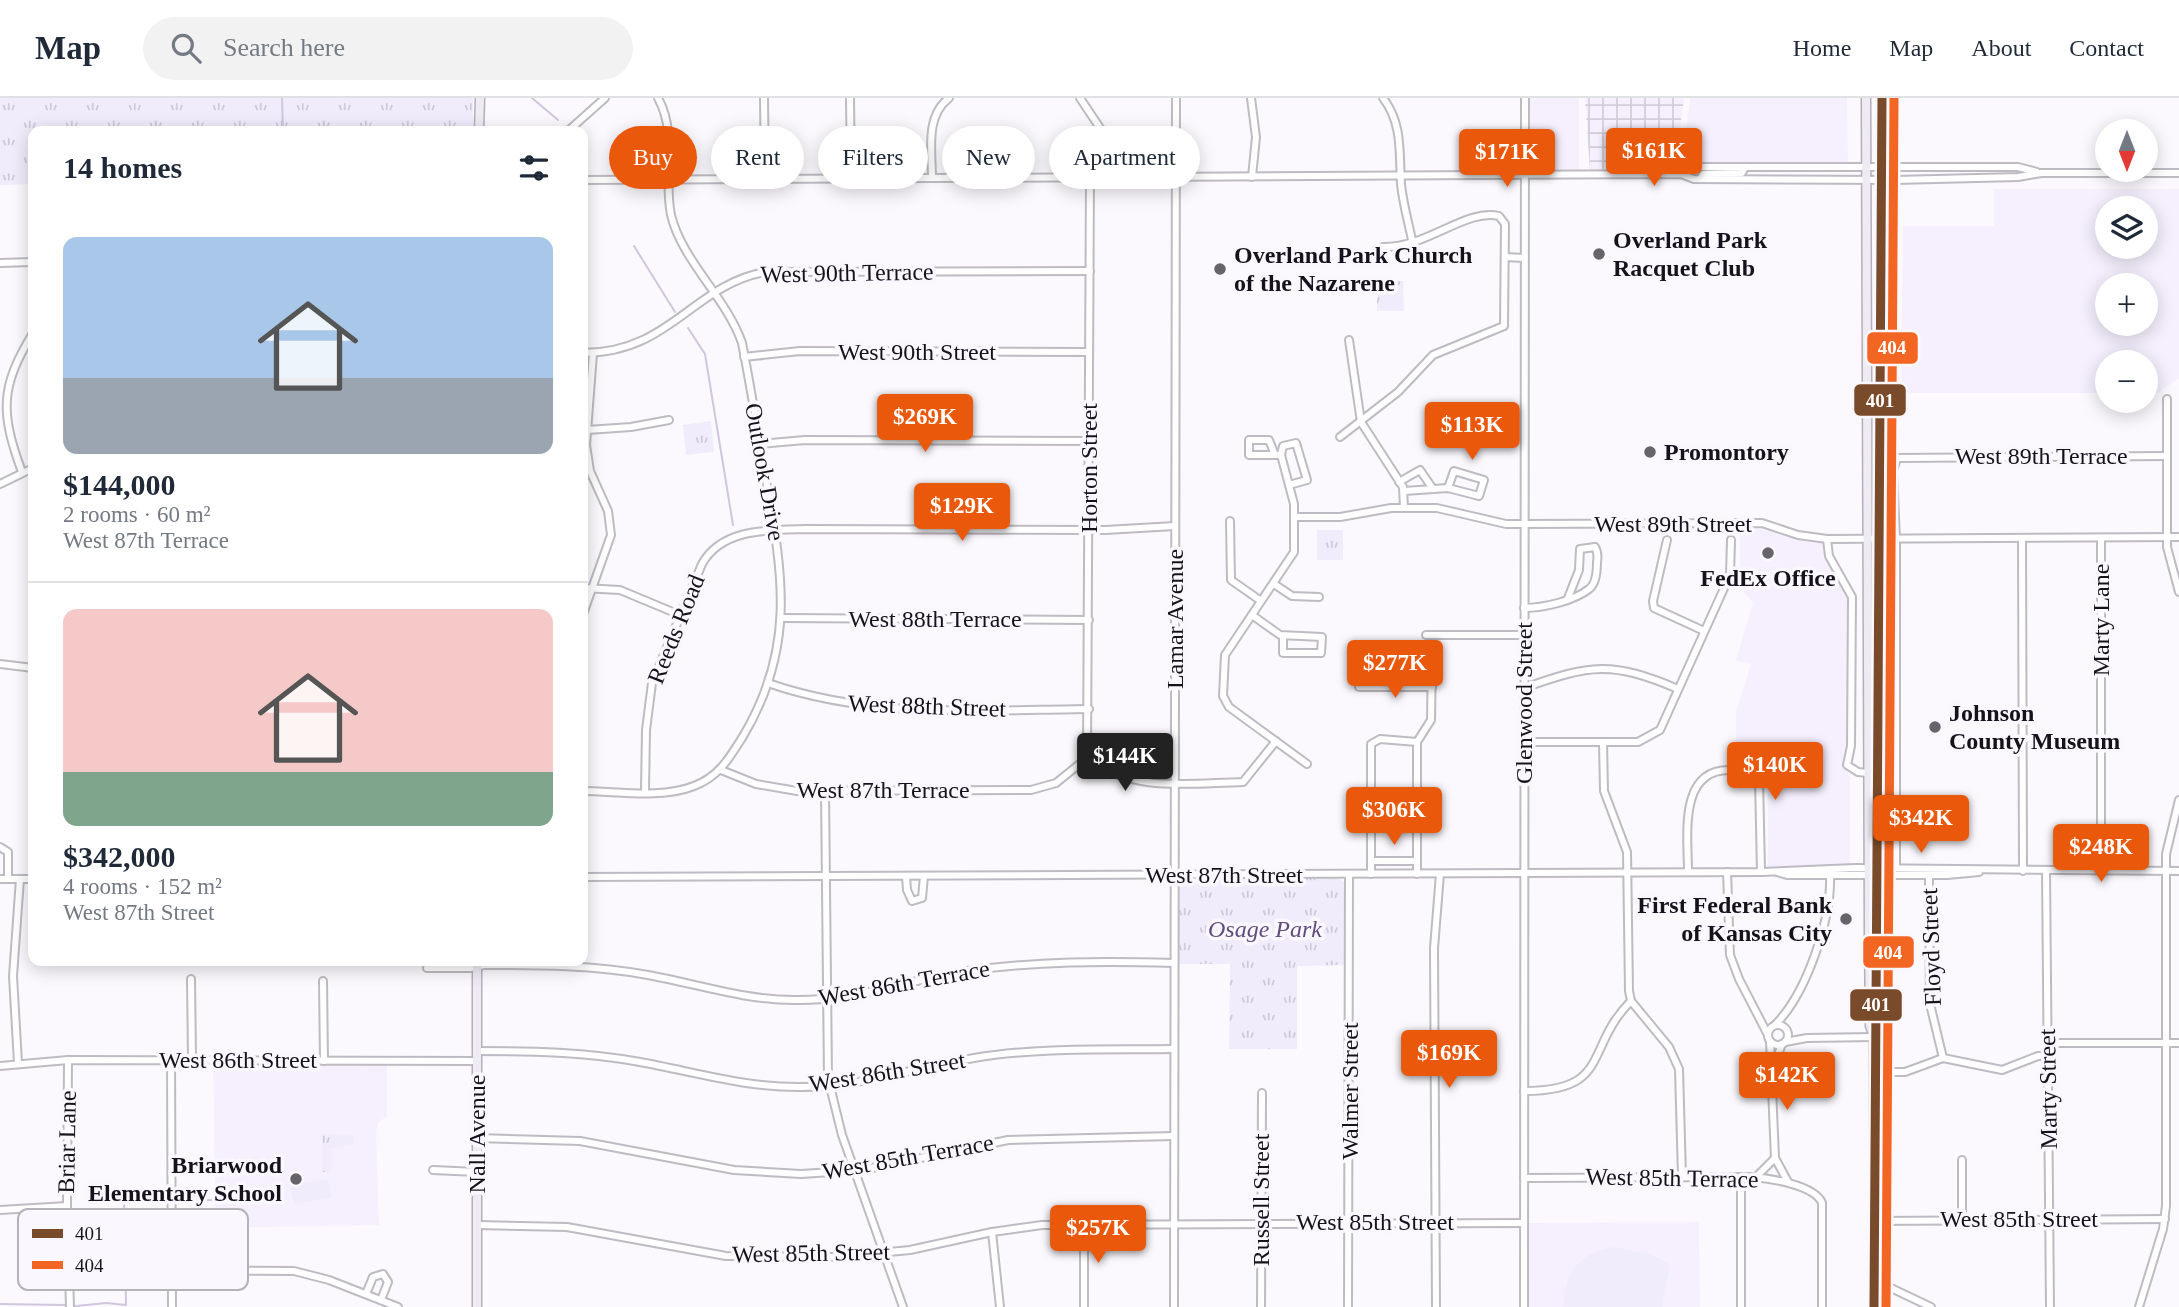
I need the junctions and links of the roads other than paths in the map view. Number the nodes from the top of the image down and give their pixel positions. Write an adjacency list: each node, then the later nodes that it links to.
1 (480, 98): 14 (main road)
2 (605, 98): 15 (street)
3 (658, 98): 16 (street, Outlook Drive)
4 (764, 98): 17 (street)
5 (850, 98): 18 (street)
6 (949, 98): 32 (street)
7 (1080, 98): 19 (street)
8 (1176, 98): 20 (street, Lamar Avenue)
9 (1251, 98): 30 (street)
10 (1383, 98): 28 (street)
11 (1525, 98): 29 (street, Glenwood Street)
12 (1866, 98): 23 (main road)
13 (1882, 98): 24 (main road)
14 (479, 126)
15 (574, 126)
16 (666, 126)
17 (764, 126)
18 (850, 126)
19 (1099, 126)
20 (1176, 126)
21 (1745, 167): 22 (street); 27 (street); 35 (street)
22 (1782, 167): 23 (street); 39 (street)
23 (1865, 167): 24 (street); 36 (main road)
24 (1881, 167): 25 (street); 40 (main road)
25 (2041, 173): 26 (street); 40 (street)
26 (2179, 173)
27 (1681, 174): 29 (street); 35 (street)
28 (1401, 176): 29 (street); 30 (street); 44 (street)
29 (1524, 176): 47 (street, Glenwood Street)
30 (1252, 177): 34 (street)
31 (928, 178): 32 (street)
32 (932, 178): 33 (street)
33 (1049, 178)
34 (1200, 178)
35 (1700, 179): 39 (street)
36 (1866, 179): 39 (street); 40 (street); 88 (main road)
37 (588, 180): 38 (street)
38 (609, 180)
39 (1747, 180)
40 (1881, 180): 89 (main road)
41 (669, 189): 51 (street, Outlook Drive)
42 (1090, 189): 50 (street, Horton Street)
43 (1175, 189): 80 (street, Lamar Avenue)
44 (1413, 244): 45 (street); 46 (street)
45 (1383, 247)
46 (1505, 257): 47 (street); 61 (street)
47 (1524, 258): 79 (street, Glenwood Street)
48 (0, 262): 49 (street)
49 (28, 262)
50 (1090, 271): 51 (street, West 90th Terrace); 54 (street, Horton Street)
51 (716, 293): 56 (street, West 90th Terrace); 57 (street, Outlook Drive)
52 (28, 340): 69 (street)
53 (1349, 340): 61 (street)
54 (1090, 352): 57 (street, West 90th Street); 64 (street, Horton Street)
55 (588, 353): 56 (street, West 90th Terrace)
56 (593, 353): 59 (street)
57 (744, 357): 66 (street, Outlook Drive)
58 (2167, 399): 67 (street)
59 (588, 417)
60 (669, 419): 62 (street)
61 (1361, 422): 63 (street); 70 (street)
62 (588, 430)
63 (1340, 437)
64 (1089, 441): 66 (street); 81 (street, Horton Street)
65 (588, 444): 95 (street)
66 (760, 444): 82 (street, Outlook Drive)
67 (2166, 456): 86 (street); 90 (street, West 89th Terrace)
68 (28, 470): 69 (street)
69 (22, 472): 71 (street)
70 (1399, 482): 74 (street); 75 (street)
71 (0, 484)
72 (1289, 485): 72 (street); 77 (street)
73 (1448, 488): 73 (street); 74 (street)
74 (1433, 489): 75 (street)
75 (1404, 491): 76 (street)
76 (1404, 508): 77 (street, West 89th Street); 79 (street, West 89th Street)
77 (1294, 517): 93 (street)
78 (1230, 521): 100 (street)
79 (1524, 524): 87 (street, West 89th Street); 101 (street, Glenwood Street)
80 (1175, 526): 81 (street); 127 (street, Lamar Avenue)
81 (1090, 530): 82 (street); 105 (street, Horton Street)
82 (775, 531): 102 (street, Reeds Road); 104 (street, Outlook Drive)
83 (2179, 537): 86 (street, West 89th Street)
84 (2022, 538): 85 (street, West 89th Street); 90 (street, West 89th Street); 138 (street)
85 (2101, 538): 86 (street, West 89th Street); 140 (street, Marty Lane)
86 (2167, 538): 96 (street)
87 (1827, 539): 88 (street, West 89th Street); 126 (street)
88 (1866, 539): 89 (street, West 89th Street); 126 (main road)
89 (1878, 539): 90 (street, West 89th Street); 147 (main road)
90 (1896, 539): 135 (street)
91 (1667, 540): 106 (street)
92 (1731, 540): 106 (street)
93 (1274, 584): 97 (street); 100 (street)
94 (588, 588): 95 (street)
95 (593, 588): 99 (street); 102 (street)
96 (2179, 592)
97 (1319, 597)
98 (1568, 598): 98 (street); 101 (street)
99 (588, 601)
100 (1261, 601): 103 (street)
101 (1524, 608): 108 (street, Glenwood Street)
102 (680, 615): 129 (street, Reeds Road)
103 (1252, 615): 109 (street); 119 (street)
104 (781, 618): 105 (street, West 88th Terrace); 113 (street, Outlook Drive)
105 (1089, 620): 118 (street, Horton Street)
106 (1704, 631): 117 (street)
107 (1426, 635): 108 (street)
108 (1524, 635): 116 (street, Glenwood Street)
109 (1283, 636): 109 (street)
110 (1432, 659): 115 (street)
111 (0, 664): 112 (street)
112 (28, 667)
113 (768, 683): 118 (street, West 88th Street); 125 (street, Outlook Drive)
114 (1359, 687): 115 (street)
115 (1432, 687): 120 (street)
116 (1524, 688): 117 (street); 121 (street, Glenwood Street)
117 (1678, 689): 122 (street)
118 (1089, 709): 123 (street, Horton Street)
119 (1276, 741): 124 (street); 127 (street)
120 (1418, 742): 133 (street); 134 (street)
121 (1524, 742): 122 (street); 148 (street, Glenwood Street)
122 (1603, 742): 149 (street)
123 (1087, 758): 127 (street); 130 (street, West 87th Terrace)
124 (1307, 764)
125 (721, 770): 129 (street); 130 (street, West 87th Terrace)
126 (1868, 773): 137 (main road)
127 (1175, 784): 157 (street, Lamar Avenue)
128 (588, 791): 129 (street)
129 (645, 791)
130 (825, 791): 160 (street)
131 (2179, 800): 141 (street)
132 (0, 847): 162 (street)
133 (1371, 861): 134 (street); 151 (street)
134 (1417, 861): 152 (street)
135 (1896, 868): 136 (street, West 87th Street); 147 (street, West 87th Street)
136 (1984, 870): 138 (street, West 87th Street); 158 (street, West 87th Street)
137 (1869, 871): 146 (street, West 87th Street); 147 (street, West 87th Street); 154 (street, West 87th Street); 178 (main road)
138 (2022, 871): 139 (street, West 87th Street)
139 (2046, 871): 140 (street, West 87th Street); 184 (street, Marty Street)
140 (2101, 871): 141 (street, West 87th Street)
141 (2165, 871): 142 (street, West 87th Street); 182 (street)
142 (2179, 871)
143 (1688, 872): 144 (street, West 87th Street); 145 (street); 149 (street, West 87th Street)
144 (1727, 872): 145 (street, West 87th Street); 175 (street)
145 (1761, 872): 146 (street, West 87th Street)
146 (1776, 872): 154 (street, West 87th Street)
147 (1880, 872): 158 (street, West 87th Street); 178 (main road)
148 (1525, 873): 149 (street, West 87th Street); 153 (street, West 87th Street); 198 (street, Glenwood Street)
149 (1628, 873): 173 (street)
150 (1349, 874): 151 (street, West 87th Street); 157 (street, West 87th Street); 223 (street, Walmer Street)
151 (1371, 874): 152 (street, West 87th Street)
152 (1417, 874): 153 (street, West 87th Street)
153 (1440, 874): 220 (street)
154 (1830, 874): 174 (street)
155 (906, 876): 156 (street, West 87th Street); 156 (street); 160 (street, West 87th Street)
156 (924, 876): 157 (street, West 87th Street)
157 (1174, 876): 165 (street, Lamar Avenue)
158 (1929, 876): 188 (street, Floyd Street)
159 (588, 877): 160 (street, West 87th Street)
160 (825, 877): 172 (street)
161 (0, 879): 162 (street)
162 (8, 879): 163 (street)
163 (20, 879): 164 (street); 193 (street)
164 (28, 879)
165 (1174, 963): 172 (street, West 86th Terrace); 185 (street, Lamar Avenue)
166 (452, 966): 169 (street, West 86th Terrace)
167 (477, 966): 186 (main road, Nall Avenue)
168 (561, 966): 172 (street, West 86th Terrace)
169 (427, 968)
170 (191, 979): 190 (street)
171 (323, 981): 192 (street)
172 (825, 999): 197 (street)
173 (1631, 1001): 198 (street); 207 (street)
174 (1787, 1010): 176 (street); 177 (street)
175 (1760, 1017): 176 (street); 179 (street)
176 (1774, 1025): 177 (street); 179 (street)
177 (1787, 1031): 180 (street); 181 (street)
178 (1874, 1037): 180 (street); 196 (main road)
179 (1769, 1038): 181 (street); 195 (street)
180 (1807, 1038): 181 (street)
181 (1783, 1043): 195 (street)
182 (2166, 1043): 183 (street); 184 (street); 218 (street)
183 (2179, 1043)
184 (2047, 1044): 187 (street, Marty Street)
185 (1174, 1049): 197 (street, West 86th Street); 200 (street, Lamar Avenue)
186 (477, 1056): 192 (street, West 86th Street); 197 (street, West 86th Street); 201 (main road, Nall Avenue)
187 (2047, 1056): 188 (street); 217 (street, Marty Street)
188 (1943, 1058): 196 (street)
189 (171, 1059): 190 (street, West 86th Street); 191 (street, West 86th Street); 214 (street)
190 (192, 1059): 192 (street, West 86th Street)
191 (68, 1060): 193 (street, West 86th Street); 212 (street, Briar Lane)
192 (324, 1061)
193 (18, 1063): 194 (street, West 86th Street)
194 (0, 1066)
195 (1773, 1067): 202 (street)
196 (1874, 1072): 219 (main road)
197 (830, 1086): 205 (street)
198 (1524, 1091): 210 (street, Glenwood Street)
199 (1262, 1093): 222 (street, Russell Street)
200 (1174, 1136): 205 (street, West 85th Terrace); 221 (street, Lamar Avenue)
201 (477, 1138): 205 (street, West 85th Terrace); 206 (main road, Nall Avenue)
202 (1774, 1158): 209 (street); 211 (street)
203 (1962, 1160): 216 (street)
204 (433, 1170): 206 (street)
205 (854, 1170): 228 (street)
206 (477, 1172): 226 (main road, Nall Avenue)
207 (1682, 1177): 208 (street, West 85th Terrace); 210 (street, West 85th Terrace)
208 (1741, 1177): 209 (street, West 85th Terrace); 243 (street)
209 (1756, 1177): 211 (street, West 85th Terrace)
210 (1524, 1178): 224 (street, Glenwood Street)
211 (1788, 1182): 244 (street, West 85th Terrace)
212 (67, 1206): 213 (street, Briar Lane); 215 (street)
213 (67, 1209)
214 (172, 1209)
215 (0, 1210)
216 (1962, 1219): 217 (street, West 85th Street); 219 (street, West 85th Street)
217 (2049, 1219): 218 (street, West 85th Street); 247 (street, Marty Street)
218 (2165, 1219): 248 (street)
219 (1874, 1220): 230 (main road)
220 (1436, 1222): 223 (street, West 85th Street); 224 (street, West 85th Street); 241 (street)
221 (1174, 1223): 222 (street, West 85th Street); 225 (street, West 85th Street); 238 (street, Lamar Avenue)
222 (1262, 1223): 223 (street, West 85th Street); 239 (street, Russell Street)
223 (1350, 1223): 240 (street, Walmer Street)
224 (1524, 1223): 242 (street, Glenwood Street)
225 (1084, 1224): 227 (street, West 85th Street); 237 (street)
226 (477, 1225): 228 (street, West 85th Street); 234 (main road, Nall Avenue)
227 (992, 1232): 228 (street, West 85th Street); 236 (street)
228 (885, 1254): 235 (street)
229 (248, 1271): 231 (street)
230 (1874, 1280): 245 (main road); 246 (street)
231 (366, 1294): 232 (street); 232 (street)
232 (381, 1300): 233 (street)
233 (398, 1307)
234 (477, 1307)
235 (903, 1307)
236 (1000, 1307)
237 (1084, 1307)
238 (1174, 1307)
239 (1261, 1307)
240 (1349, 1307)
241 (1436, 1307)
242 (1524, 1307)
243 (1741, 1307)
244 (1822, 1307)
245 (1874, 1307)
246 (1931, 1307)
247 (2050, 1307)
248 (2139, 1307)

